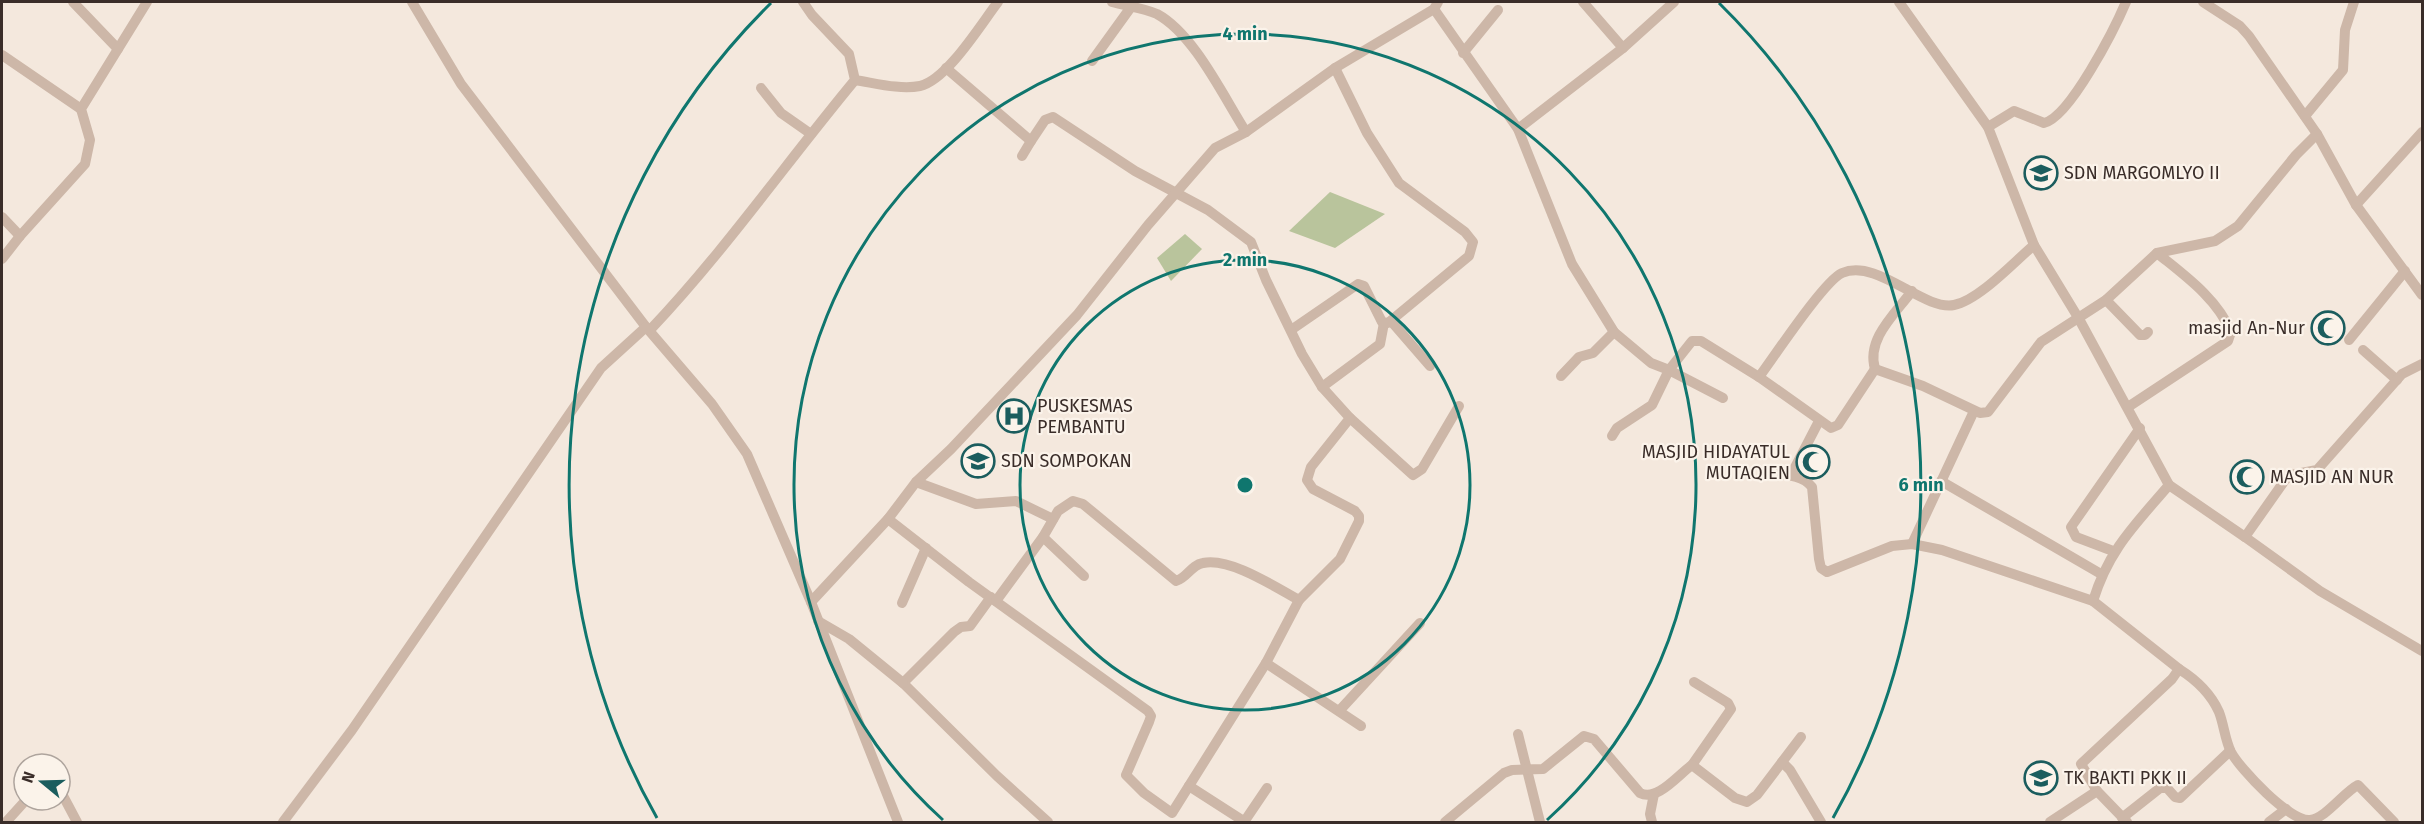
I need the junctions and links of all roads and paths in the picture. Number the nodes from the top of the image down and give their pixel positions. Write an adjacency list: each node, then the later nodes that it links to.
1 (73, 2): 19 (street)
2 (147, 2): 19 (street)
3 (412, 2): 50 (street)
4 (803, 2): 25 (street)
5 (998, 2): 23 (street)
6 (1112, 2): 15 (street)
7 (1155, 2): 17 (street)
8 (1583, 2): 18 (street)
9 (1674, 2): 18 (street)
10 (1899, 2): 29 (street)
11 (2126, 2): 29 (street)
12 (2203, 2): 28 (street)
13 (2354, 2): 28 (street)
14 (1436, 5): 20 (street); 24 (street)
15 (1131, 7): 17 (street); 22 (street)
16 (1498, 10): 20 (street)
17 (1156, 14): 31 (street)
18 (1623, 48): 30 (street)
19 (118, 49): 27 (street)
20 (1463, 53): 30 (street)
21 (2, 55): 27 (street)
22 (1092, 61)
23 (946, 68): 25 (street); 35 (street)
24 (1335, 68): 31 (street); 49 (street)
25 (855, 80): 33 (street)
26 (761, 88): 33 (street)
27 (81, 109): 40 (street)
28 (2305, 116): 34 (street)
29 (1988, 127): 41 (street)
30 (1518, 129): 52 (street)
31 (1246, 132): 37 (street)
32 (2422, 132): 38 (street)
33 (810, 134): 50 (street)
34 (2317, 134): 38 (street); 42 (street)
35 (1031, 141): 36 (street); 37 (street)
36 (1022, 156)
37 (1178, 192): 51 (street); 75 (street)
38 (2356, 205): 44 (street)
39 (2, 217): 40 (street)
40 (20, 236): 43 (street)
41 (2034, 245): 45 (street); 48 (street)
42 (2157, 253): 47 (street); 66 (street)
43 (2, 259)
44 (2405, 271): 46 (street); 54 (street)
45 (1912, 291): 58 (street); 61 (street)
46 (2422, 295)
47 (2106, 300): 48 (street); 53 (street)
48 (2079, 319): 66 (street); 67 (street)
49 (1388, 322): 51 (street); 57 (street); 63 (street)
50 (648, 329): 89 (street); 113 (street)
51 (1292, 330): 63 (street)
52 (1614, 332): 59 (street); 60 (street)
53 (2148, 332)
54 (2349, 340)
55 (2363, 350): 62 (street)
56 (2422, 364): 62 (street)
57 (1430, 366)
58 (1875, 369): 67 (street); 69 (street)
59 (1669, 370): 61 (street); 64 (street); 71 (street)
60 (1561, 376)
61 (1760, 377): 69 (street)
62 (2397, 380): 80 (street)
63 (1322, 387): 68 (street)
64 (1723, 398)
65 (1459, 405): 68 (street)
66 (2128, 407): 70 (street)
67 (1974, 411): 74 (street)
68 (1350, 418): 87 (street)
69 (1820, 421): 73 (street)
70 (2140, 428): 76 (street); 83 (street)
71 (1612, 436)
72 (1768, 473): 73 (street)
73 (1791, 475): 81 (street)
74 (1941, 481): 81 (street); 84 (street)
75 (916, 483): 77 (street); 78 (street)
76 (2169, 484): 80 (street); 83 (street)
77 (888, 519): 82 (street); 89 (street)
78 (1053, 519): 79 (street); 87 (street)
79 (1043, 537): 85 (street); 86 (street)
80 (2245, 537): 93 (street)
81 (1912, 544): 88 (street)
82 (926, 548): 86 (street); 90 (street)
83 (2113, 551): 84 (street)
84 (2101, 574): 88 (street)
85 (1084, 576)
86 (994, 599): 97 (street); 111 (street)
87 (1299, 600): 94 (street)
88 (2093, 601): 95 (street)
89 (811, 602): 91 (street)
90 (902, 603)
91 (818, 621): 97 (street); 114 (street)
92 (1420, 623): 98 (street)
93 (2422, 651)
94 (1266, 663): 98 (street); 106 (street)
95 (2179, 669): 102 (street); 108 (street)
96 (1694, 682): 104 (street)
97 (903, 683): 115 (street)
98 (1340, 710): 99 (street)
99 (1361, 726)
100 (1518, 734): 105 (street)
101 (1801, 737): 103 (street)
102 (2230, 751): 110 (street); 112 (street)
103 (1782, 762): 104 (street); 120 (street)
104 (1692, 765): 109 (street)
105 (1526, 770): 109 (street); 117 (street); 118 (street)
106 (1190, 786): 111 (street); 116 (street)
107 (1268, 788): 116 (street)
108 (2097, 791): 112 (street); 121 (street)
109 (1654, 794): 119 (street)
110 (2286, 809): 122 (street); 123 (street)
111 (1169, 818)
112 (2124, 820)
113 (283, 822)
114 (898, 822)
115 (1048, 822)
116 (1244, 822)
117 (1445, 822)
118 (1540, 822)
119 (1651, 822)
120 (1821, 822)
121 (2050, 822)
122 (2269, 822)
123 (2394, 822)

